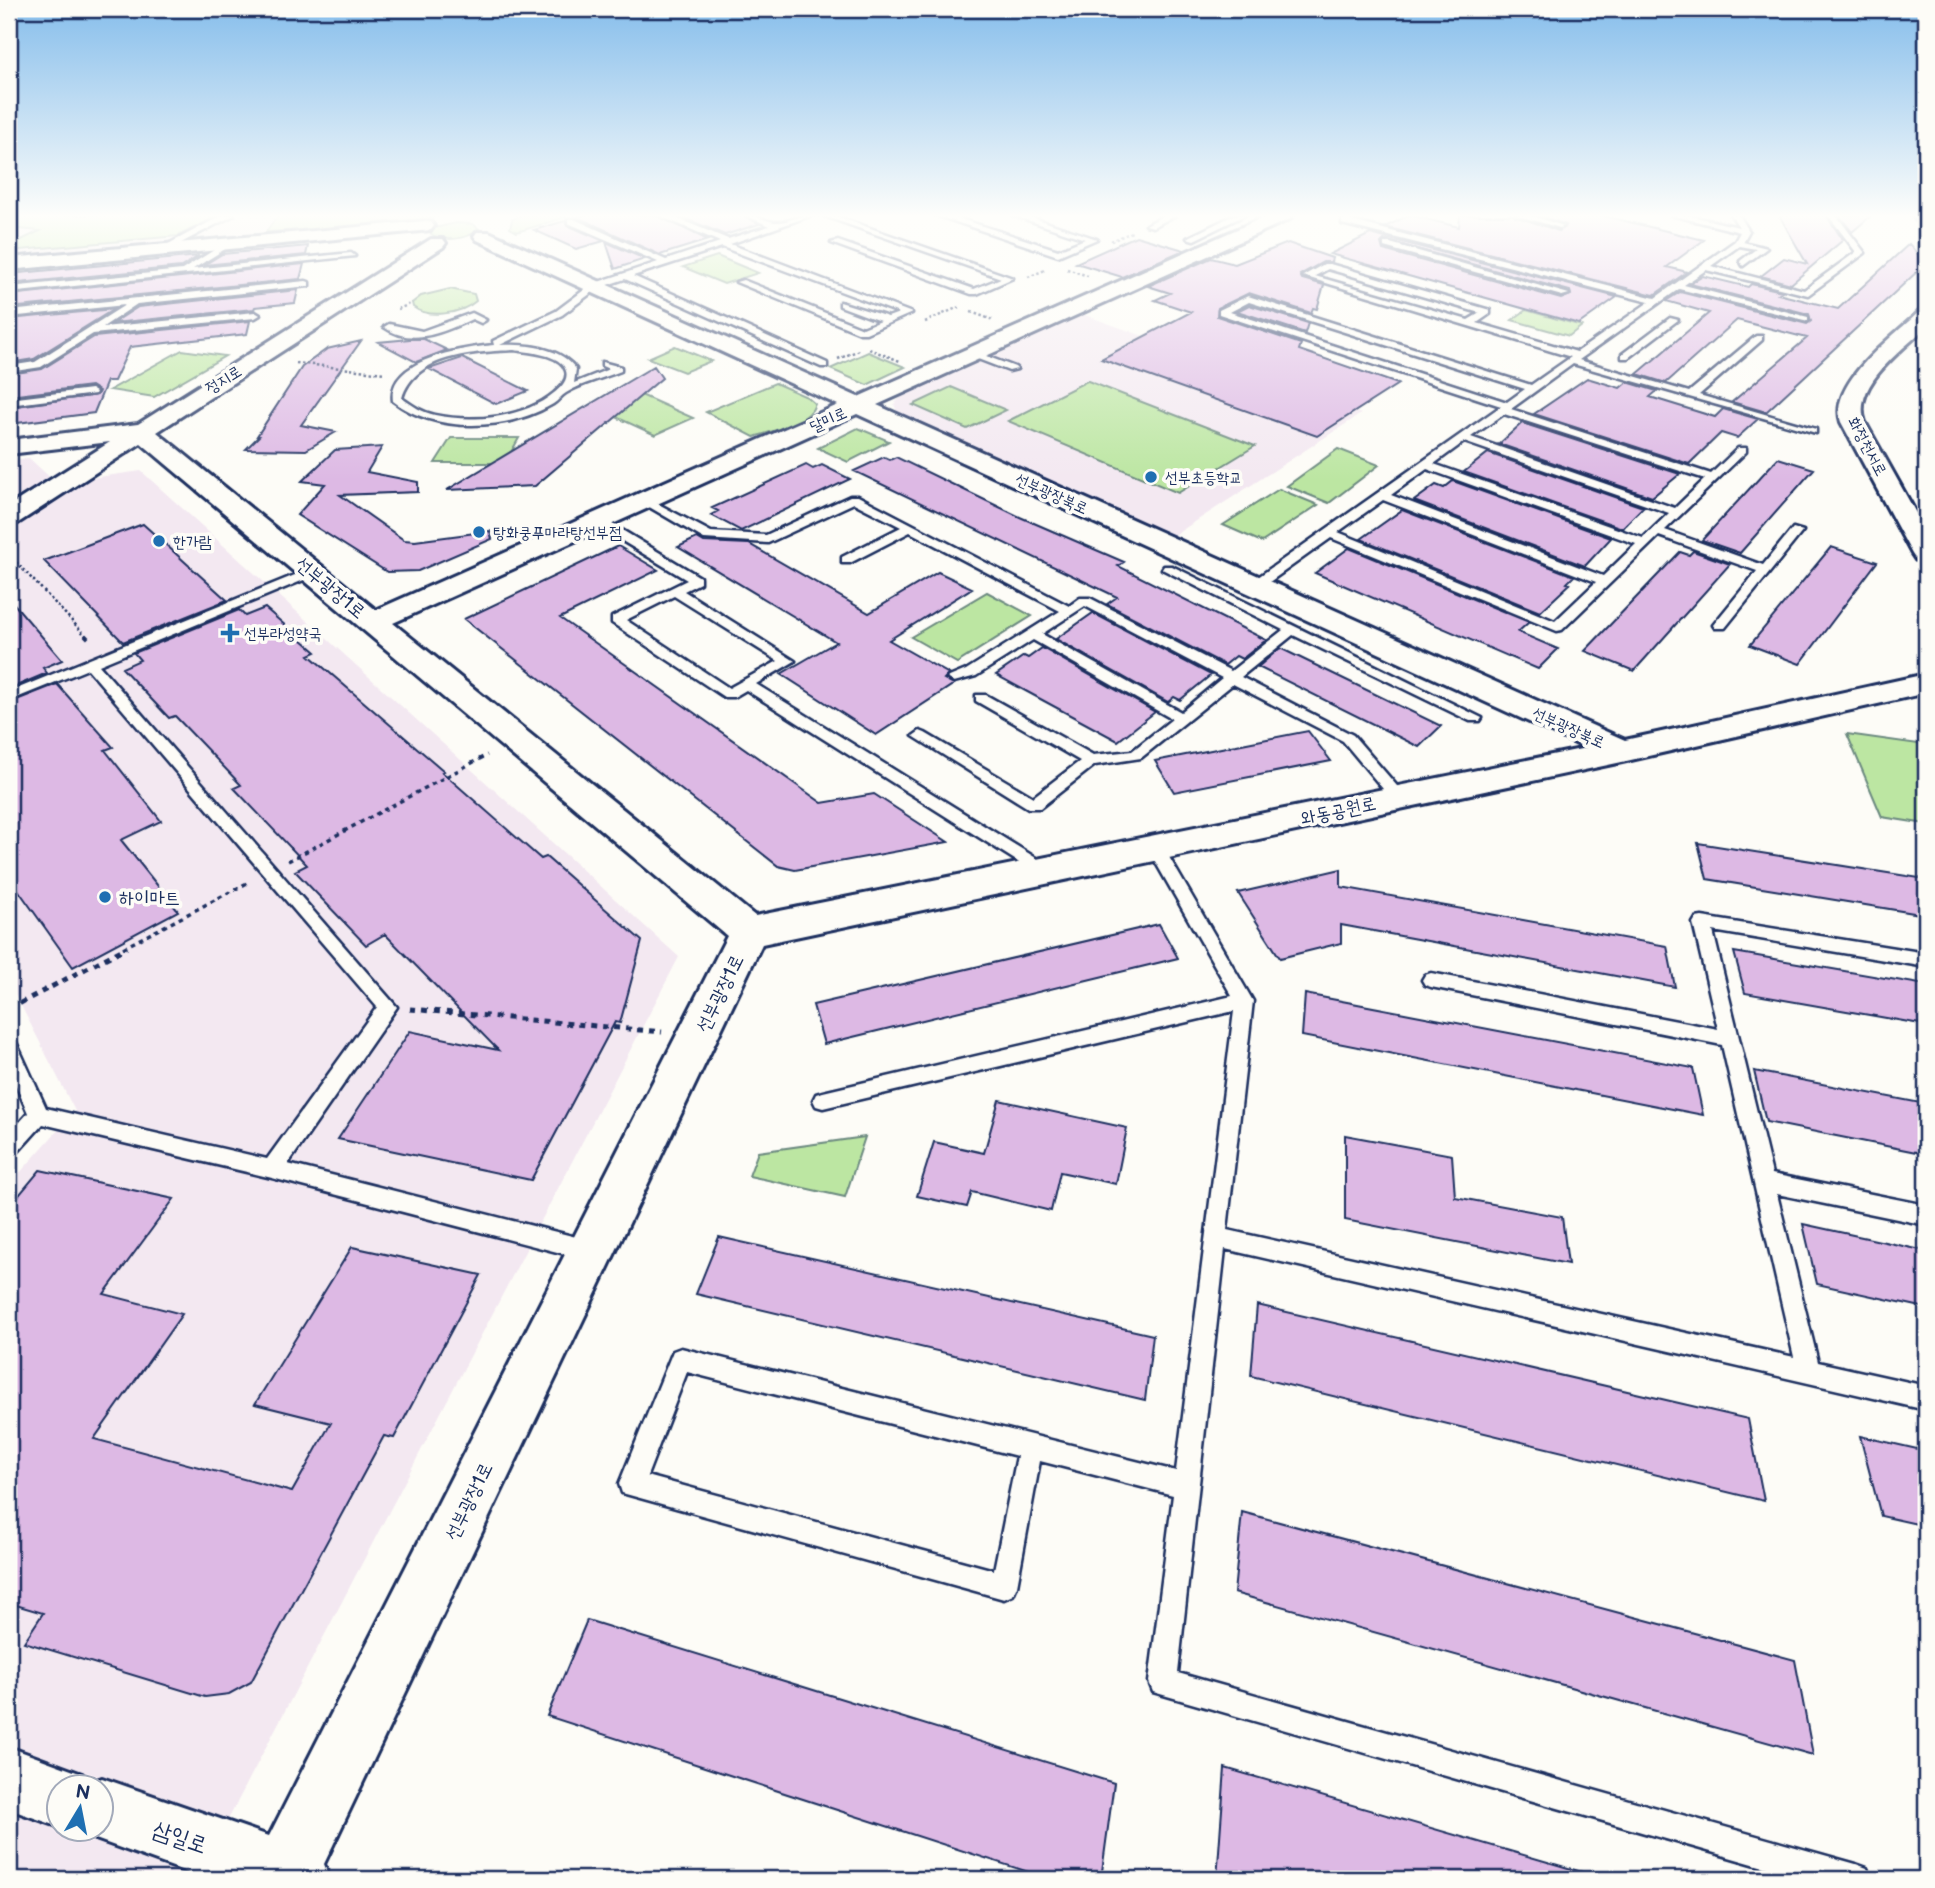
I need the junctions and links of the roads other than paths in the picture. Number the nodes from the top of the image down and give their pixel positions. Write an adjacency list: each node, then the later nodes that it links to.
1 (117, 303): 17 (lane)
2 (135, 303): 27 (lane)
3 (342, 303): 48 (street, 정지로)
4 (572, 303): 29 (lane)
5 (633, 303): 46 (street, 선부광장북로)
6 (686, 303): 38 (lane)
7 (793, 303): 23 (lane)
8 (881, 303): 23 (lane)
9 (1087, 303): 34 (street, 달미로)
10 (1240, 303): 31 (lane)
11 (1261, 303): 26 (lane)
12 (1400, 303): 24 (lane)
13 (1456, 303): 24 (lane)
14 (1654, 303): 28 (lane)
15 (1743, 303): 20 (lane)
16 (843, 304): 23 (lane)
17 (9, 314)
18 (255, 315): 27 (lane)
19 (1926, 316): 68 (street, 화정천서로)
20 (1805, 319)
21 (481, 320): 25 (lane)
22 (1673, 320): 28 (lane)
23 (889, 321)
24 (1469, 324): 36 (lane)
25 (389, 327)
26 (1341, 328): 31 (lane); 41 (lane)
27 (91, 331): 39 (lane)
28 (1633, 333): 35 (lane); 36 (lane)
29 (505, 334): 32 (lane); 33 (lane)
30 (1759, 338): 44 (lane)
31 (1317, 343): 47 (lane)
32 (469, 351): 33 (lane); 42 (lane)
33 (551, 353): 42 (lane)
34 (973, 354): 40 (lane); 46 (street, 달미로)
35 (1625, 356)
36 (1575, 358): 41 (lane); 44 (lane)
37 (605, 364): 42 (lane)
38 (824, 365)
39 (9, 369)
40 (1012, 369)
41 (1534, 389): 47 (lane)
42 (565, 390)
43 (91, 392): 45 (lane)
44 (1690, 396): 49 (lane)
45 (9, 402)
46 (858, 405): 58 (street, 달미로); 75 (street, 선부광장북로)
47 (1507, 408): 50 (lane); 55 (lane)
48 (141, 431): 51 (street); 54 (street, 선부광장1로); 56 (street, 정지로)
49 (1812, 431)
50 (1463, 438): 53 (lane); 59 (lane)
51 (9, 448): 56 (street)
52 (1742, 450): 55 (lane)
53 (1426, 465): 57 (lane); 66 (lane)
54 (188, 470): 56 (street); 73 (street, 선부광장1로)
55 (1712, 478): 59 (lane)
56 (55, 486): 60 (street, 정지로)
57 (1382, 496): 65 (lane); 74 (lane)
58 (645, 500): 61 (street, 달미로); 62 (lane)
59 (1676, 512): 63 (lane)
60 (9, 517)
61 (598, 521): 76 (lane); 78 (street, 달미로)
62 (911, 527): 67 (lane); 70 (lane)
63 (1656, 531): 66 (lane); 72 (lane)
64 (1797, 531): 72 (lane)
65 (1330, 533): 74 (lane); 75 (lane)
66 (1644, 543): 74 (lane)
67 (946, 546): 69 (lane); 77 (lane)
68 (1926, 554)
69 (926, 555)
70 (846, 559)
71 (1168, 569): 80 (lane)
72 (1765, 570): 79 (lane)
73 (312, 572): 78 (street, 선부광장1로); 82 (lane)
74 (1604, 582)
75 (1256, 585): 92 (street, 선부광장북로)
76 (674, 591): 85 (lane); 85 (lane)
77 (1069, 611): 81 (lane); 83 (lane)
78 (372, 622): 97 (street, 선부광장1로)
79 (1720, 625)
80 (1292, 629): 83 (lane); 90 (lane)
81 (1033, 634): 84 (lane); 89 (lane)
82 (98, 660): 87 (lane); 106 (lane)
83 (1230, 677): 89 (lane); 94 (lane)
84 (954, 678)
85 (746, 684): 96 (lane)
86 (1926, 684): 92 (street, 와동공원로)
87 (9, 696)
88 (981, 698): 93 (lane)
89 (1181, 718): 93 (lane)
90 (1475, 718)
91 (920, 736): 93 (lane)
92 (1622, 751): 94 (street, 와동공원로)
93 (1091, 760)
94 (1398, 797): 95 (street, 와동공원로)
95 (1156, 849): 96 (street, 와동공원로); 100 (lane)
96 (1042, 870): 97 (street, 와동공원로)
97 (748, 932): 110 (street, 선부광장1로)
98 (1926, 961): 101 (lane)
99 (1431, 980): 101 (lane)
100 (1244, 1001): 103 (lane); 109 (lane)
101 (1730, 1039): 107 (lane)
102 (9, 1048): 104 (lane)
103 (823, 1100)
104 (39, 1115): 105 (lane); 106 (lane)
105 (9, 1148)
106 (272, 1169): 110 (lane)
107 (1764, 1182): 108 (lane); 111 (lane)
108 (1926, 1215)
109 (1216, 1237): 111 (lane); 114 (lane)
110 (592, 1251): 118 (street, 선부광장1로)
111 (1809, 1371): 112 (lane)
112 (1926, 1398)
113 (1031, 1447): 113 (lane); 114 (lane)
114 (1186, 1486): 119 (lane)
115 (9, 1778): 116 (street)
116 (46, 1791)
117 (116, 1815): 118 (street, 삼일로)
118 (288, 1878)
119 (1856, 1879)

